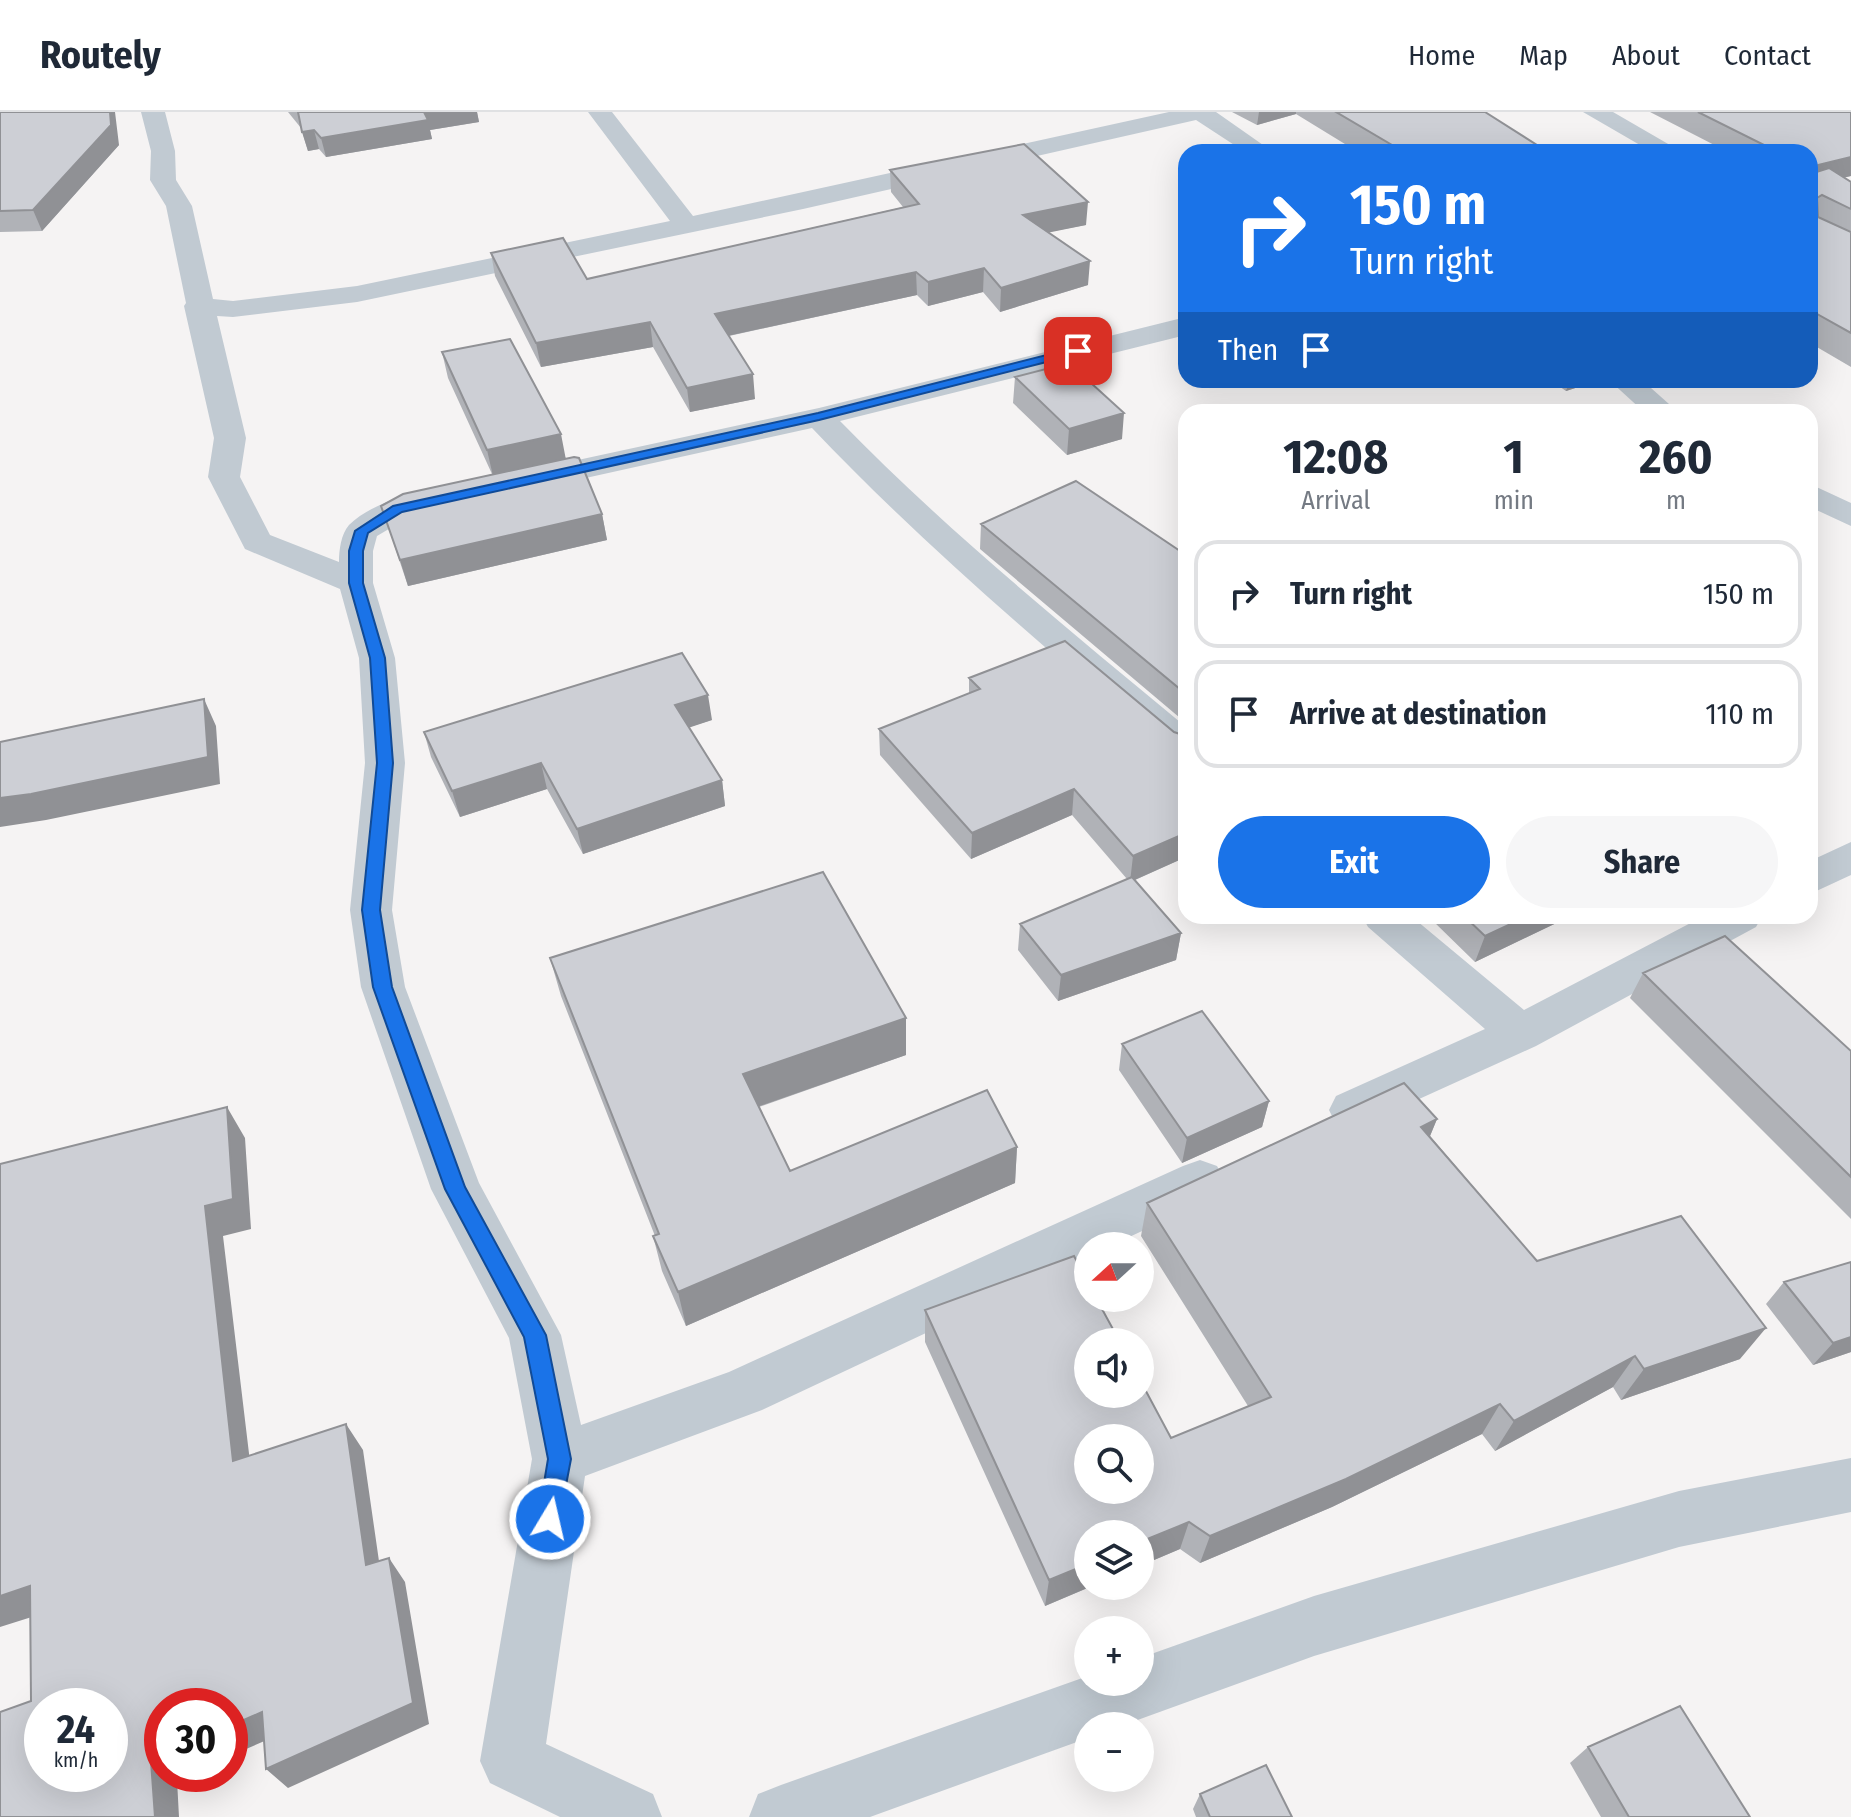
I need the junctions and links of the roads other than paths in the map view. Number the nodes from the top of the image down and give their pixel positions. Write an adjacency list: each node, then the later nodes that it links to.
1 (153, 112): 8 (street)
2 (600, 112): 7 (street)
3 (1200, 112): 5 (street); 7 (street)
4 (1595, 112): 6 (street)
5 (1249, 144)
6 (1655, 144)
7 (686, 225): 8 (street)
8 (198, 306): 15 (street)
9 (1178, 328): 12 (street)
10 (1634, 388): 11 (street)
11 (1653, 404)
12 (819, 417): 15 (street); 16 (street)
13 (1818, 498): 14 (street)
14 (1851, 516)
15 (356, 583): 24 (street)
16 (1178, 740)
17 (1851, 857): 18 (street)
18 (1818, 875)
19 (1392, 924): 21 (street)
20 (1726, 924): 21 (street)
21 (1520, 1033): 22 (street)
22 (1304, 1133)
23 (1246, 1159): 24 (street)
24 (560, 1459): 26 (street)
25 (1851, 1485): 27 (street)
26 (630, 1817)
27 (781, 1817)

